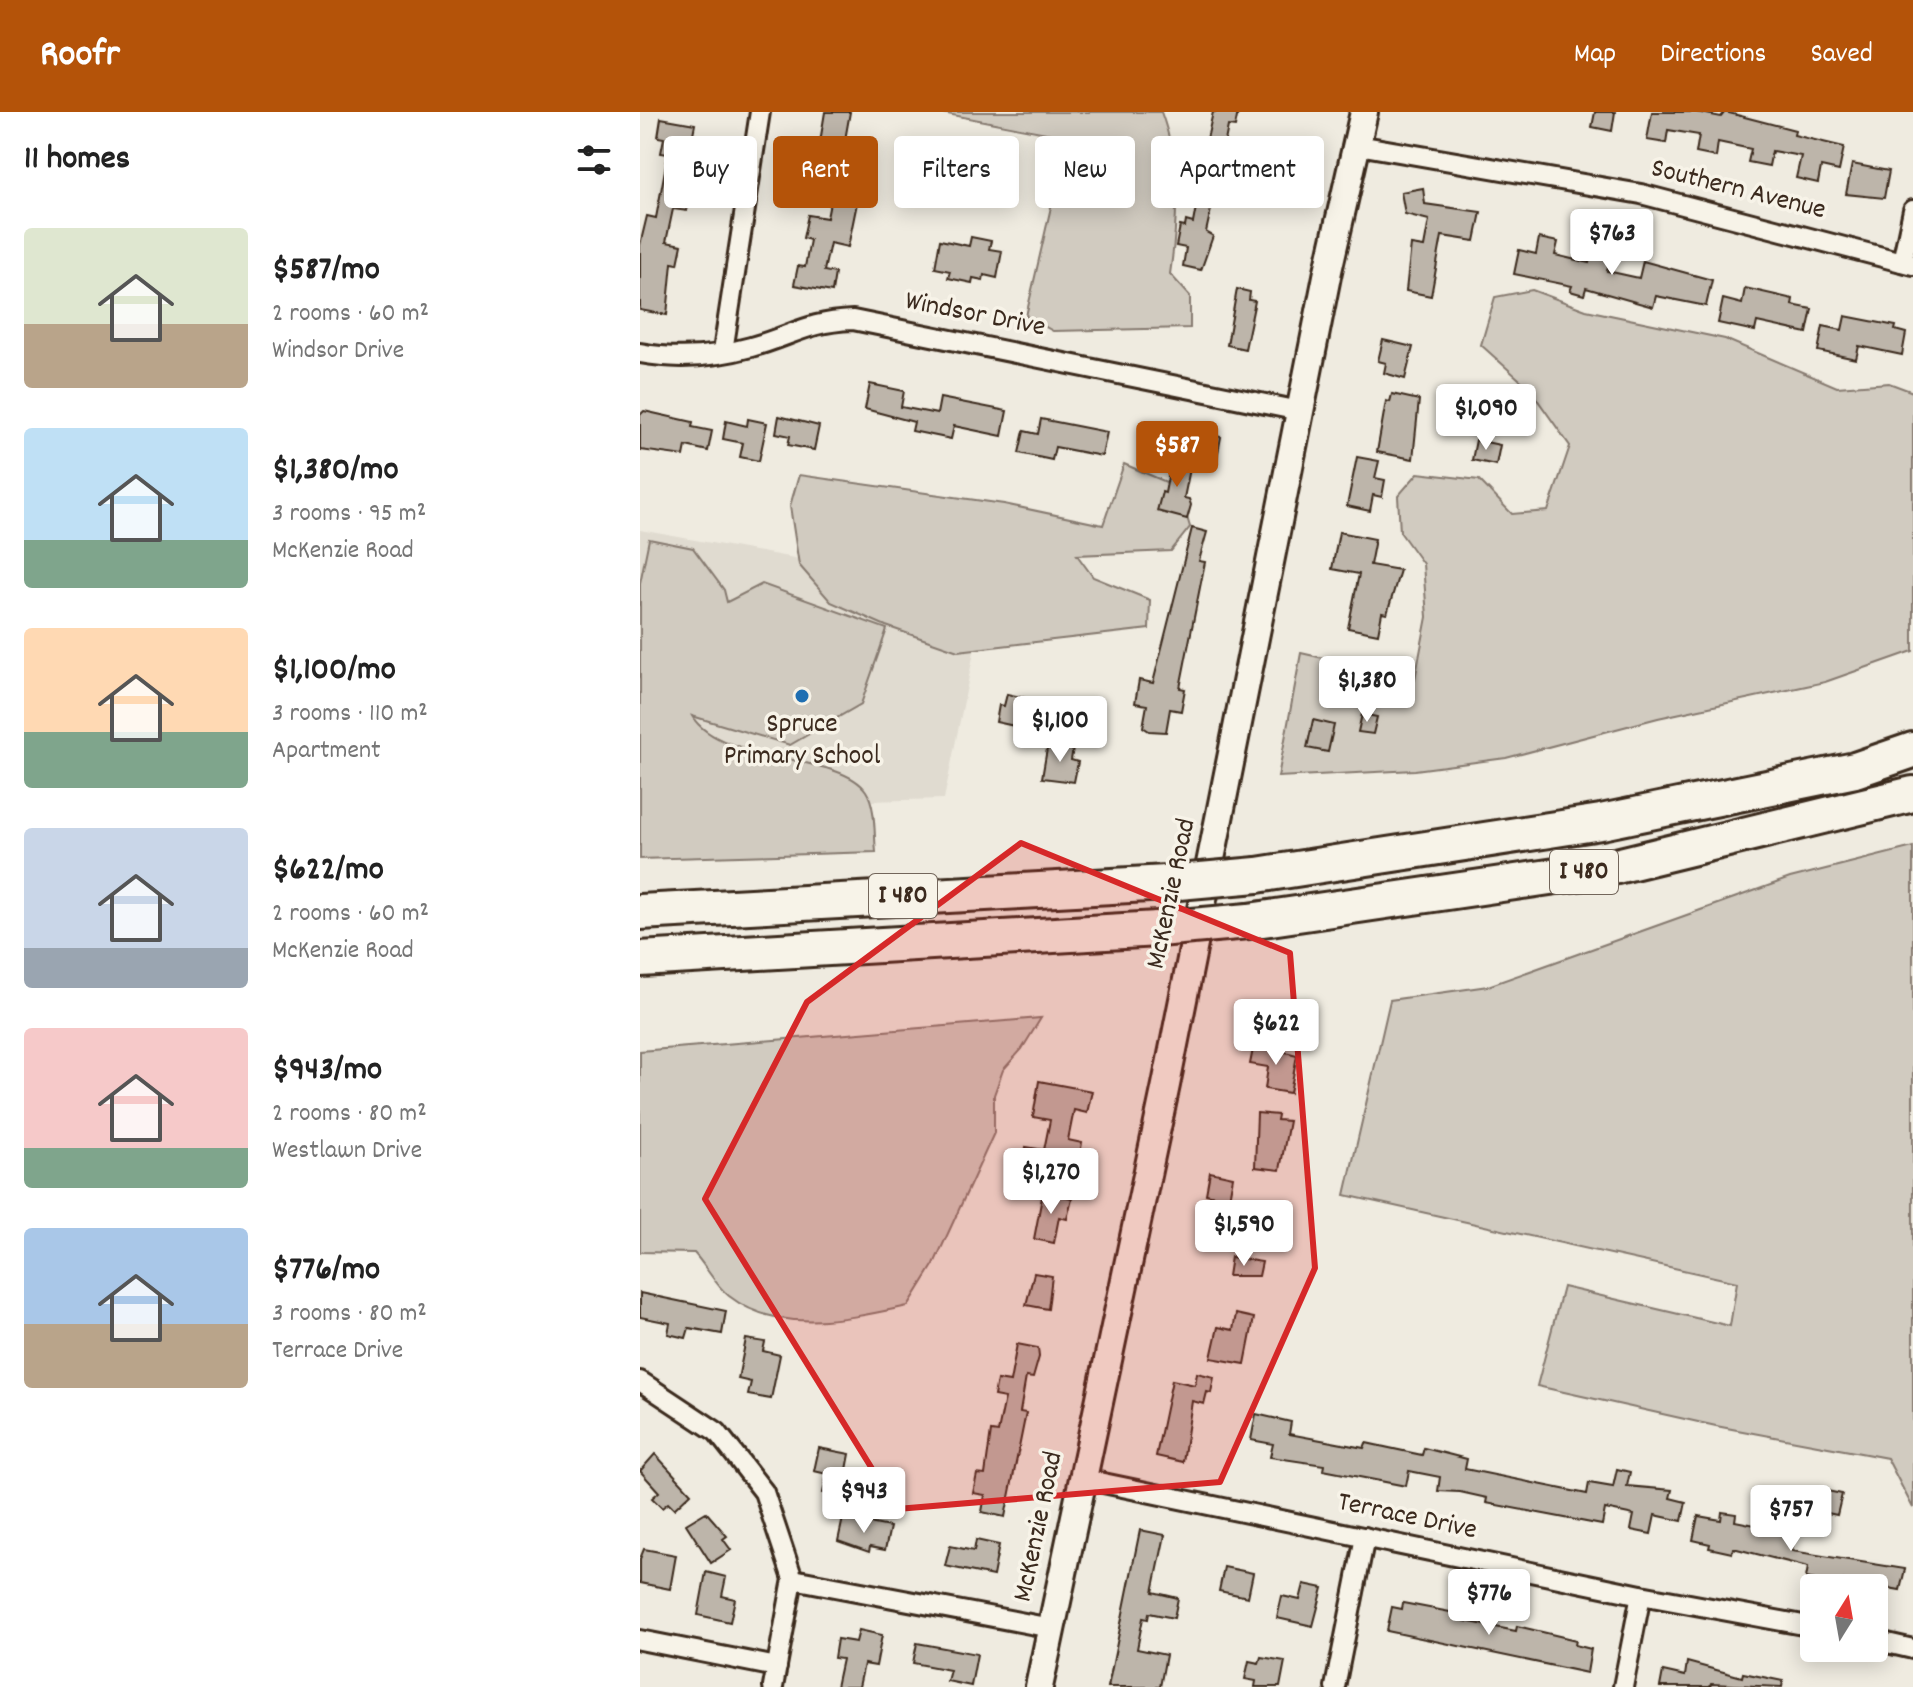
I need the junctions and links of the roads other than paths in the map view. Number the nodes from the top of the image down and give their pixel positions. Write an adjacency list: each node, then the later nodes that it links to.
1 (760, 112): 6 (street)
2 (1364, 112): 3 (street, McKenzie Road)
3 (1358, 145): 5 (street, Southern Avenue); 8 (street, McKenzie Road)
4 (1913, 210): 5 (street)
5 (1908, 264)
6 (723, 351): 7 (street, Windsor Drive); 8 (street, Windsor Drive)
7 (640, 353)
8 (1300, 411): 14 (street, McKenzie Road)
9 (1913, 750): 11 (highway, I 480, bridge)
10 (1913, 794): 12 (highway, I 480, bridge)
11 (640, 912)
12 (640, 959)
13 (640, 1381): 16 (street)
14 (1084, 1479): 15 (street, Terrace Drive); 19 (street, McKenzie Road)
15 (1365, 1537): 17 (street, Terrace Drive); 26 (street)
16 (793, 1579): 19 (street); 23 (street)
17 (1641, 1595): 18 (street, Terrace Drive); 27 (street)
18 (1800, 1624)
19 (1051, 1628): 25 (street, McKenzie Road)
20 (640, 1640): 23 (street)
21 (1888, 1643): 22 (street)
22 (1913, 1649)
23 (777, 1667): 24 (street)
24 (773, 1687)
25 (1039, 1687)
26 (1335, 1687)
27 (1623, 1687)

